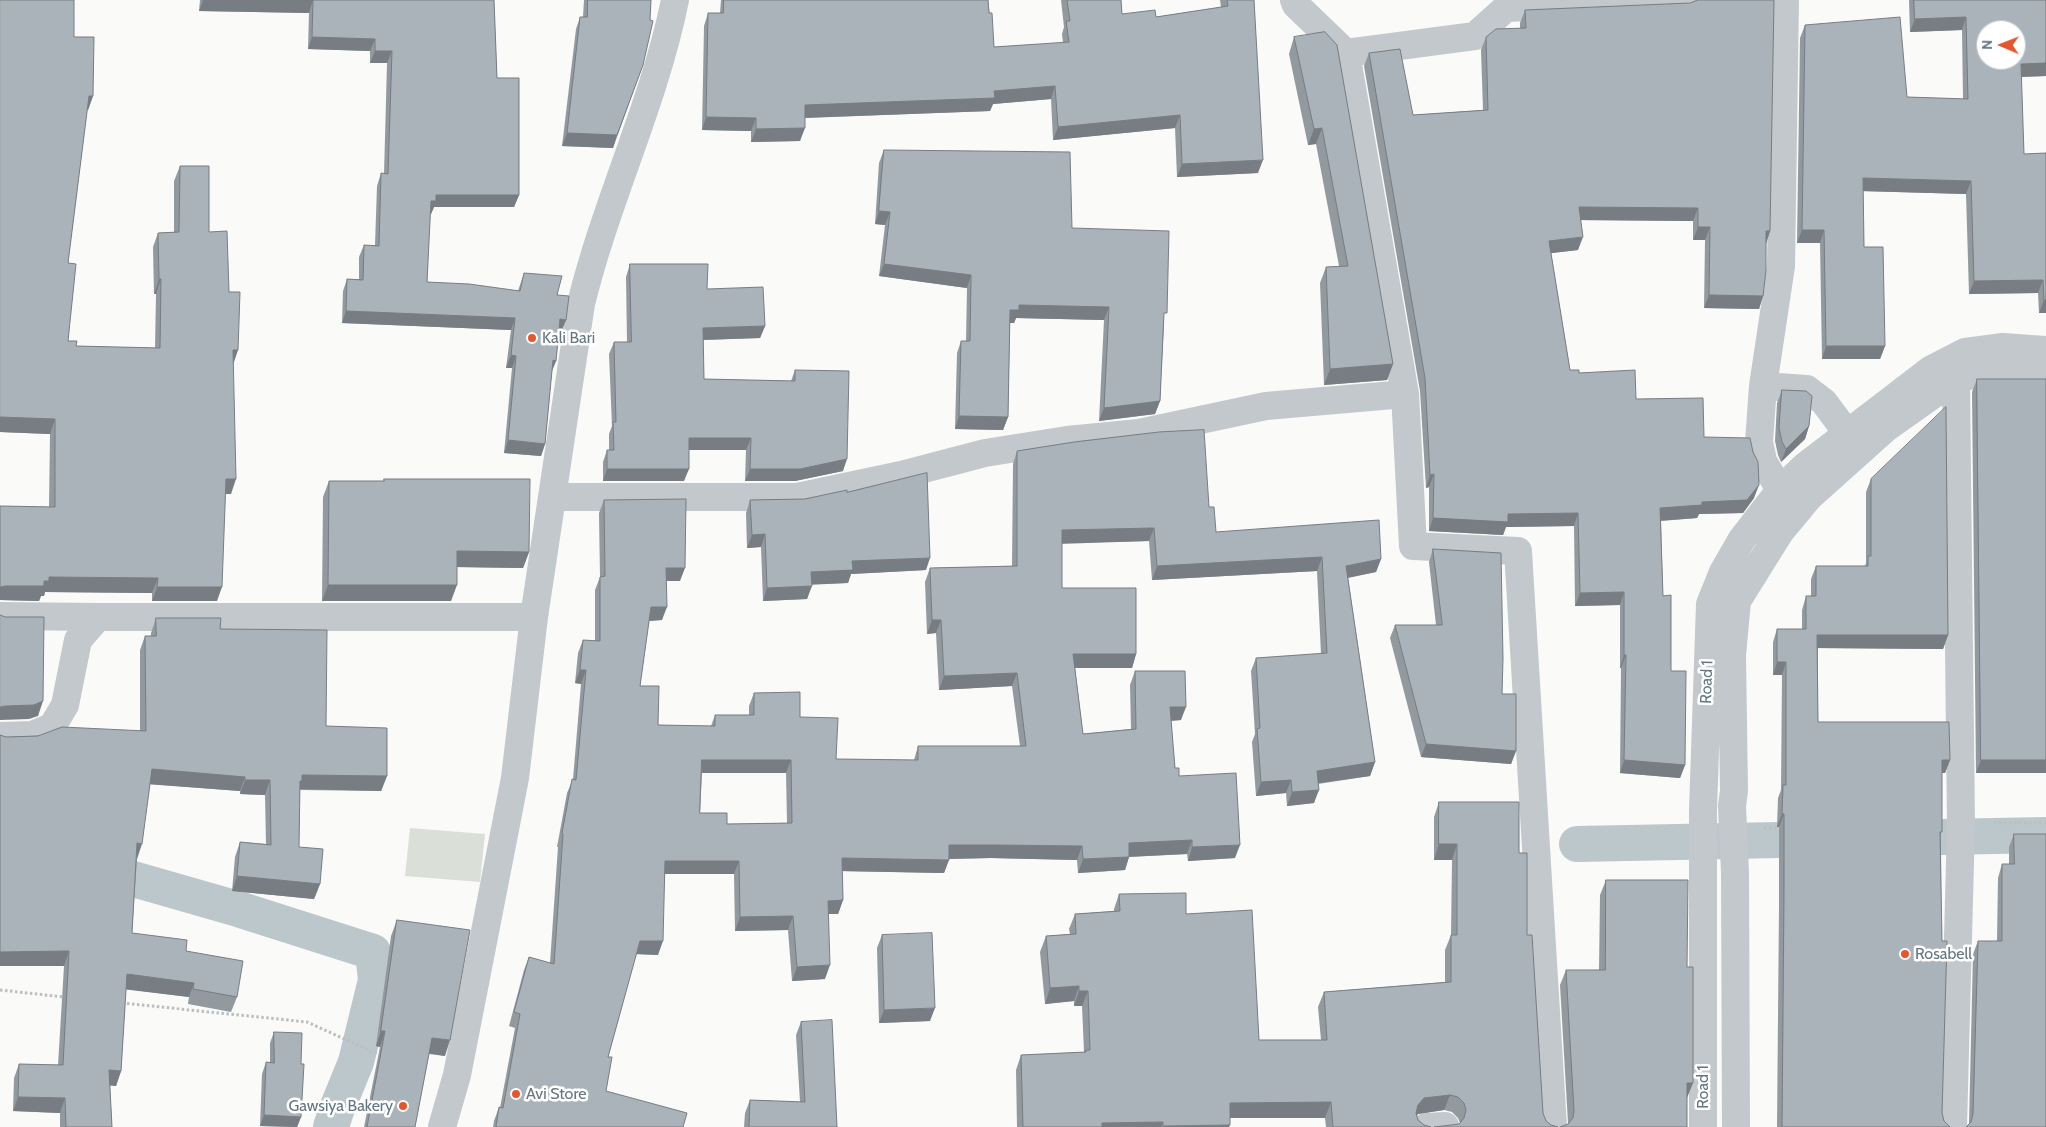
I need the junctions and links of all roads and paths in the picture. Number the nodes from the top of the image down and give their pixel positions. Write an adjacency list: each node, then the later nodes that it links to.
1 (675, 0): 13 (street)
2 (1294, 0): 5 (street)
3 (1685, 0): 5 (street)
4 (1785, 0): 9 (street)
5 (1346, 53): 10 (street)
6 (2046, 350): 11 (street, Road 1)
7 (2046, 371): 8 (street)
8 (1950, 384): 19 (street); 29 (street)
9 (1763, 386): 11 (street); 12 (street)
10 (1405, 394): 13 (street); 27 (street)
11 (1847, 433): 12 (street, Road 1)
12 (1780, 490): 28 (street, Road 1)
13 (552, 497): 16 (street)
14 (0, 616): 15 (street)
15 (98, 617): 16 (street); 17 (street)
16 (534, 617): 26 (street)
17 (0, 736)
18 (2046, 822): 19 (path)
19 (1961, 824): 30 (street)
20 (1761, 828): 21 (path)
21 (1790, 828)
22 (0, 990): 23 (path)
23 (72, 998)
24 (120, 1003): 25 (path)
25 (382, 1054)
26 (442, 1127)
27 (1553, 1127)
28 (1703, 1127)
29 (1736, 1127)
30 (1953, 1127)

